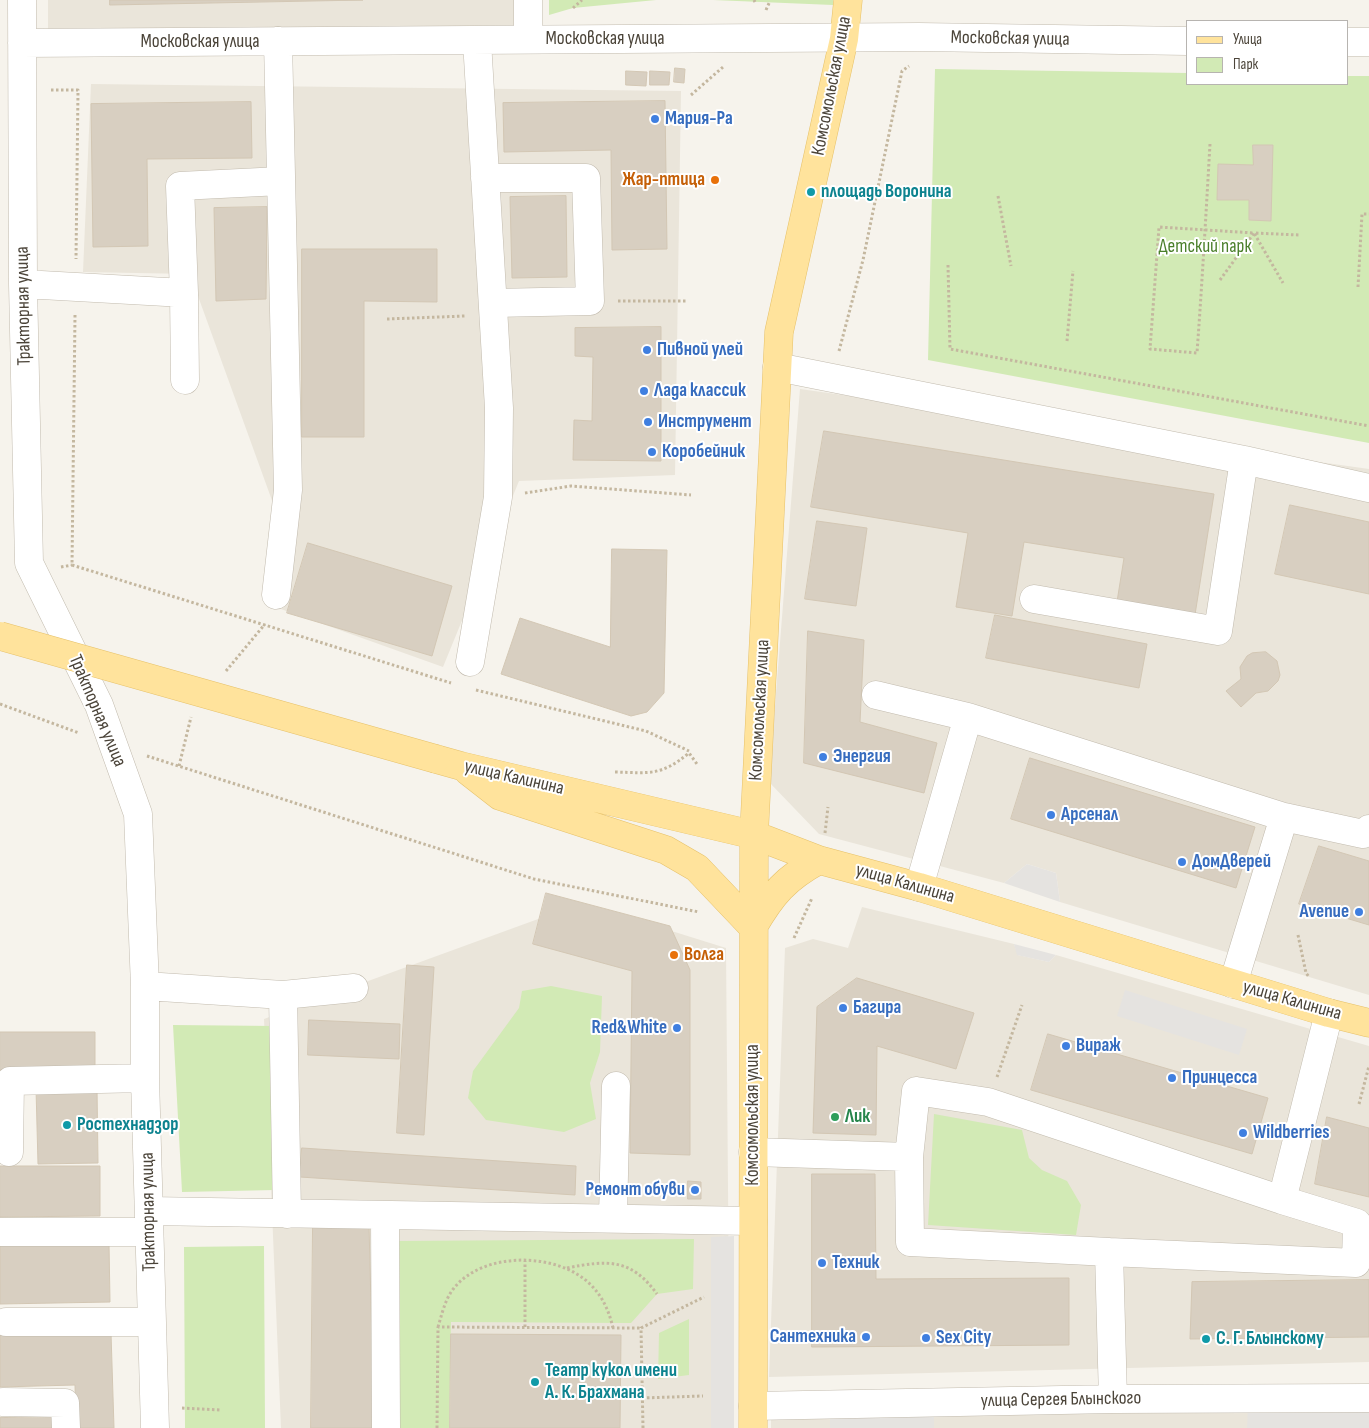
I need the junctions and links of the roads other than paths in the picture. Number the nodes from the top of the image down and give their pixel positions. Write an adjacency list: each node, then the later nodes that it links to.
1 (22, 0): 11 (street, Тракторная улица)
2 (528, 0): 5 (street)
3 (848, 0): 4 (main road, Комсомольская улица)
4 (844, 39): 5 (street, Московская улица); 8 (street, Московская улица); 17 (main road, Комсомольская улица)
5 (528, 40): 7 (street, Московская улица)
6 (278, 41): 7 (street, Московская улица); 11 (street, Московская улица); 13 (street)
7 (477, 41): 12 (street)
8 (1186, 41)
9 (1349, 42): 10 (street)
10 (1369, 42)
11 (22, 43): 14 (street, Тракторная улица)
12 (485, 178): 16 (street); 16 (street)
13 (281, 182): 15 (street); 21 (street)
14 (23, 284): 15 (street); 35 (street, Тракторная улица)
15 (184, 293): 18 (street)
16 (493, 309): 24 (street)
17 (777, 367): 19 (street); 30 (main road, Комсомольская улица)
18 (185, 380)
19 (1244, 460): 20 (street); 22 (street)
20 (1369, 488)
21 (276, 595)
22 (1034, 599)
23 (0, 636): 27 (main road, улица Калинина, bridge)
24 (470, 662)
25 (876, 695): 26 (street)
26 (968, 717): 28 (street); 32 (street)
27 (449, 763): 30 (main road, улица Калинина); 33 (main road)
28 (1284, 817): 29 (street); 34 (street)
29 (1369, 829)
30 (754, 835): 31 (main road, улица Калинина); 33 (main road, Комсомольская улица)
31 (822, 850): 32 (main road, улица Калинина); 33 (main road)
32 (919, 887): 34 (main road, улица Калинина)
33 (754, 927): 43 (main road, Комсомольская улица)
34 (1232, 984): 38 (main road, улица Калинина)
35 (145, 986): 37 (street); 40 (street, Тракторная улица)
36 (354, 988): 37 (street)
37 (283, 995): 46 (street)
38 (1329, 1013): 39 (main road, улица Калинина); 45 (street)
39 (1369, 1023)
40 (145, 1078): 42 (street); 50 (street, Тракторная улица)
41 (616, 1086): 48 (street)
42 (9, 1152)
43 (752, 1152): 44 (street); 49 (main road, Комсомольская улица)
44 (909, 1157): 45 (street); 52 (street)
45 (1282, 1200): 52 (street)
46 (287, 1214): 47 (street); 50 (street)
47 (384, 1215): 48 (street); 61 (street)
48 (613, 1218): 49 (street)
49 (753, 1220): 58 (main road, Комсомольская улица)
50 (149, 1221): 51 (street); 54 (street, Тракторная улица)
51 (0, 1232)
52 (1109, 1252): 56 (street)
53 (6, 1322): 54 (street)
54 (152, 1322): 59 (street, Тракторная улица)
55 (1369, 1398): 56 (street, улица Сергея Блынского)
56 (1113, 1399): 58 (street, улица Сергея Блынского)
57 (3, 1402): 60 (street)
58 (753, 1417)
59 (154, 1418)
60 (66, 1428)
61 (386, 1428)

